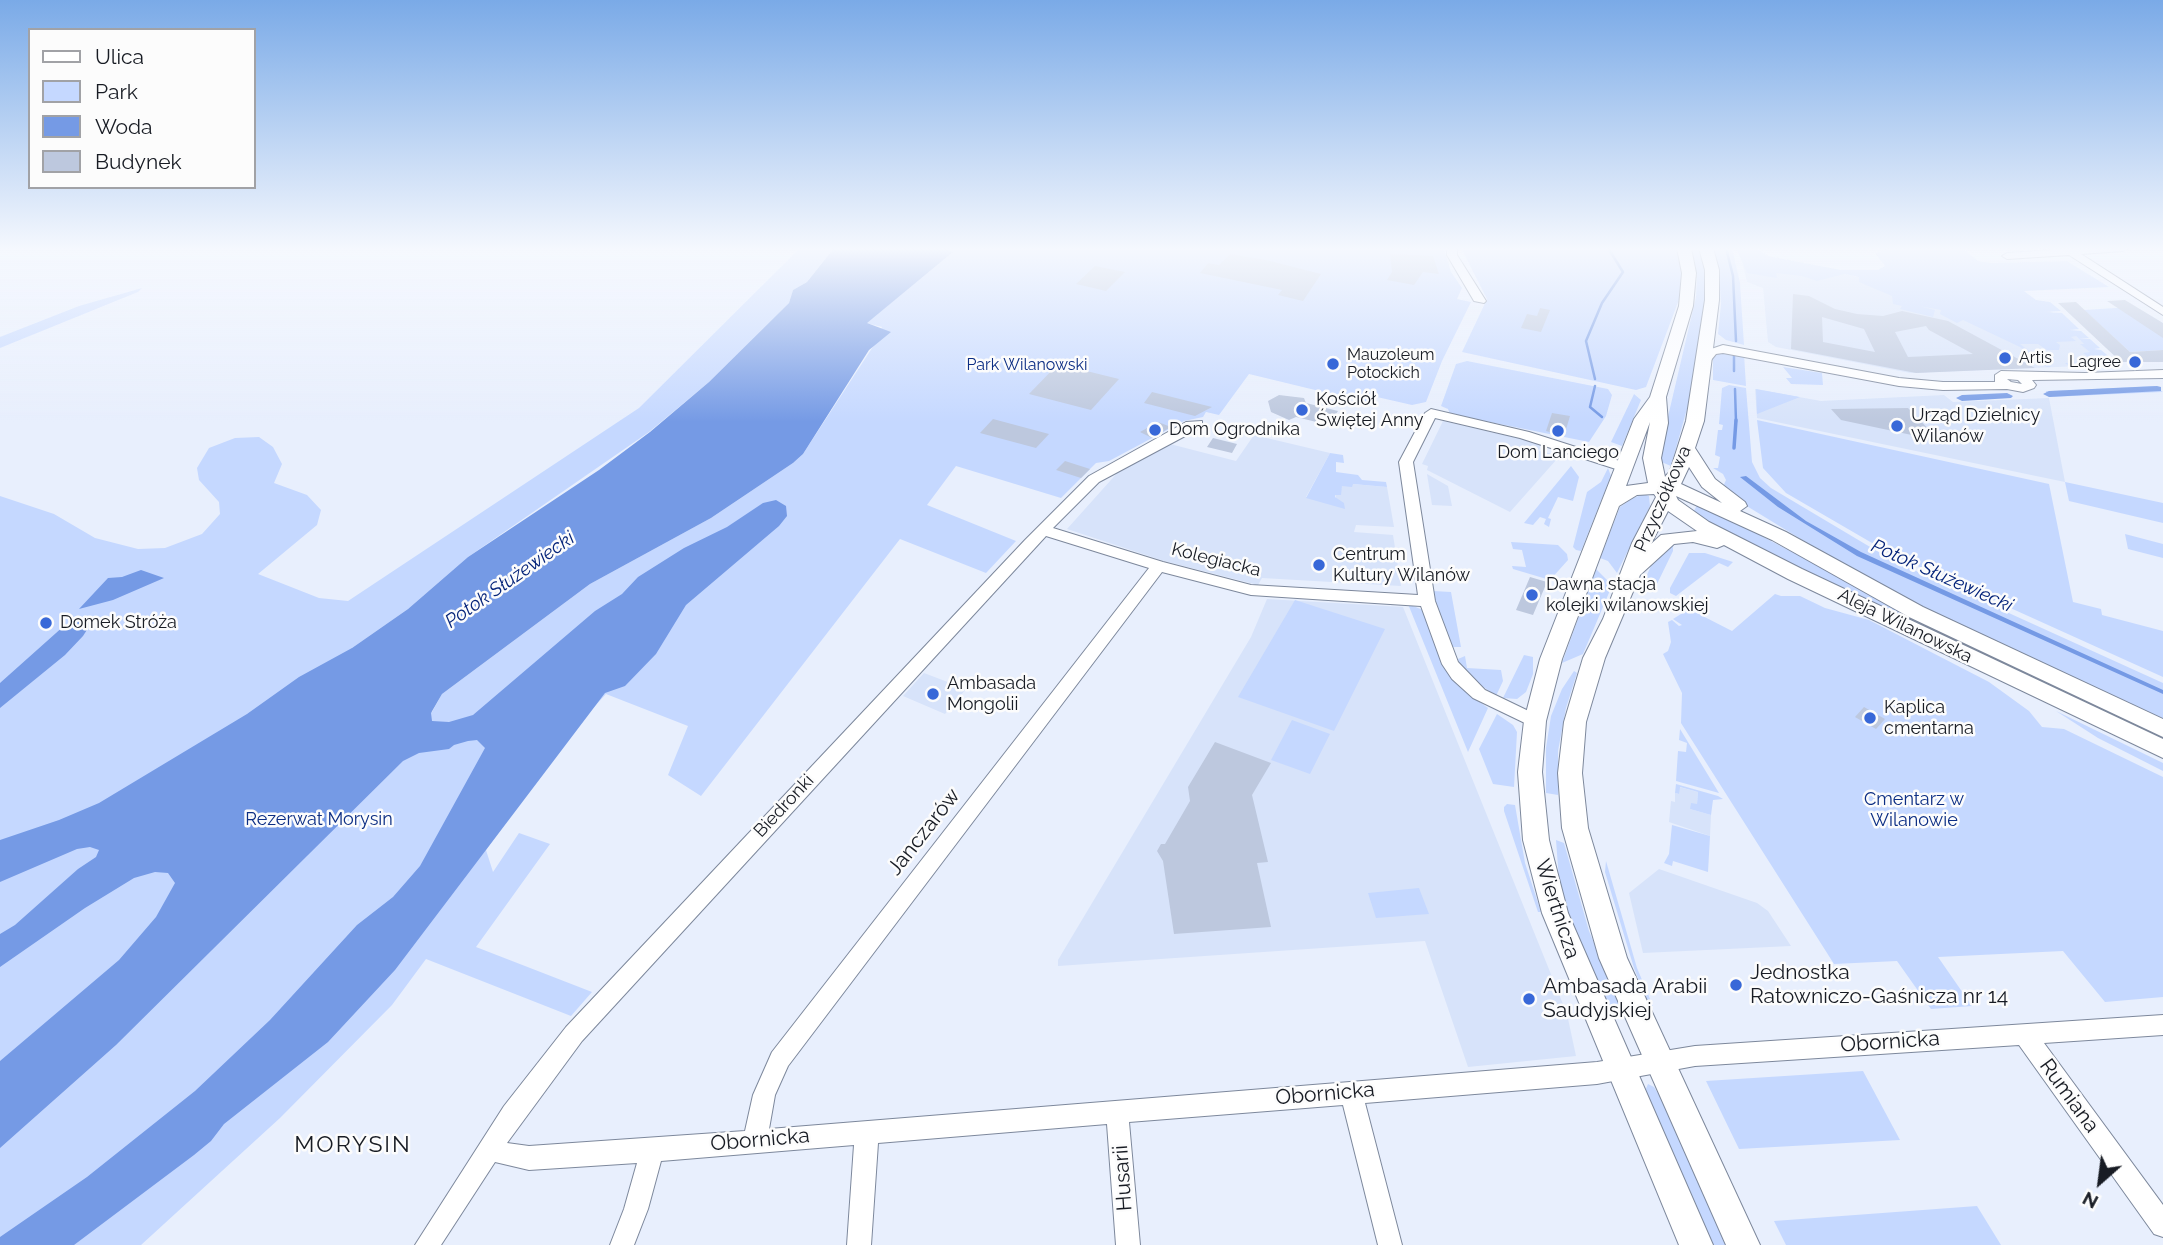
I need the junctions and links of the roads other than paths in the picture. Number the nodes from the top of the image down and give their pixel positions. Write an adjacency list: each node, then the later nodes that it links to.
1 (1685, 306): 10 (main road)
2 (1710, 306): 3 (main road, Przyczółkowa)
3 (1708, 328): 4 (main road, Przyczółkowa); 8 (street)
4 (1703, 362): 8 (street); 12 (main road, Przyczółkowa)
5 (2163, 374): 7 (street)
6 (2017, 376): 7 (street); 8 (street); 9 (street)
7 (2085, 377): 9 (street)
8 (2003, 382): 9 (street)
9 (2029, 387)
10 (1658, 397): 13 (main road); 14 (main road)
11 (1197, 424): 16 (street, Biedronki)
12 (1687, 449): 14 (main road, Przyczółkowa); 17 (main road)
13 (1625, 467): 14 (main road); 15 (main road); 21 (street)
14 (1662, 488): 15 (main road); 17 (main road, Aleja Wilanowska); 18 (main road, Aleja Wilanowska); 20 (main road, Przyczółkowa)
15 (1612, 502): 22 (main road)
16 (1043, 530): 19 (street, Kolegiacka); 34 (street, Biedronki)
17 (1779, 536): 23 (main road, Aleja Wilanowska)
18 (1755, 554): 20 (main road); 25 (main road, Aleja Wilanowska)
19 (1158, 566): 21 (street, Kolegiacka); 33 (street, Janczarów)
20 (1631, 576): 24 (main road, Przyczółkowa)
21 (1427, 601): 22 (street)
22 (1535, 721): 29 (main road, Wiertnicza)
23 (2163, 729)
24 (1572, 742): 28 (main road, Wiertnicza)
25 (2163, 749)
26 (2163, 1024): 27 (street, Obornicka)
27 (2024, 1034): 28 (street, Obornicka); 36 (street, Rumiana)
28 (1658, 1062): 29 (street, Obornicka); 43 (main road, Wiertnicza)
29 (1620, 1069): 30 (street, Obornicka); 42 (main road, Wiertnicza)
30 (1351, 1092): 31 (street, Obornicka); 41 (street)
31 (1117, 1111): 32 (street, Obornicka); 40 (street, Husarii)
32 (867, 1130): 33 (street, Obornicka); 39 (street)
33 (755, 1141): 35 (street, Obornicka)
34 (489, 1148): 35 (street, Obornicka); 37 (street, Biedronki)
35 (652, 1150): 38 (street)
36 (2163, 1225)
37 (427, 1245)
38 (622, 1245)
39 (859, 1245)
40 (1128, 1245)
41 (1390, 1245)
42 (1696, 1245)
43 (1743, 1245)

